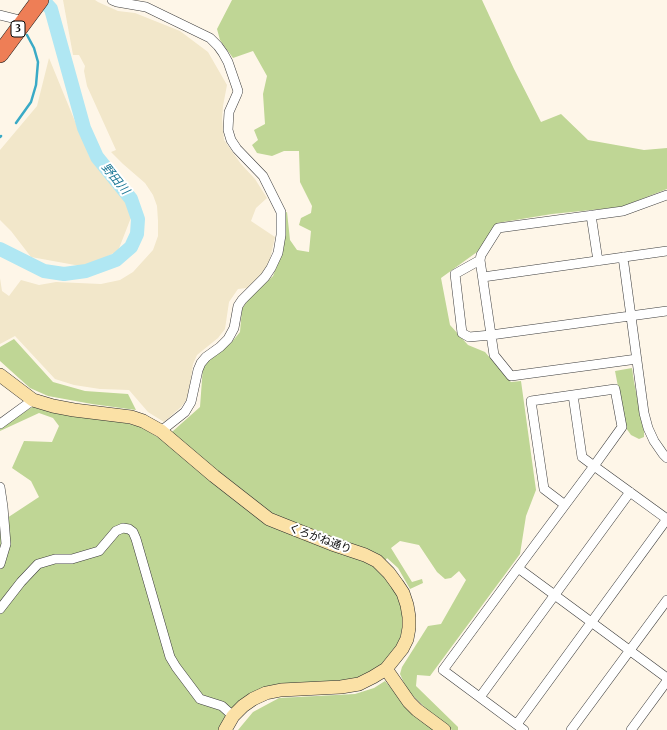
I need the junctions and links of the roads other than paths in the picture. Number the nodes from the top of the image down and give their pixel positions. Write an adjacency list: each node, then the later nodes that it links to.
1 (112, 0): 21 (street)
2 (38, 2): 4 (highway, 3)
3 (0, 16): 4 (street)
4 (24, 21): 5 (highway, 3)
5 (0, 54)
6 (667, 195): 7 (street)
7 (591, 215): 10 (street); 11 (street)
8 (667, 251): 9 (street)
9 (623, 257): 11 (street); 14 (street)
10 (480, 260): 12 (street); 15 (street)
11 (598, 261): 12 (street)
12 (483, 277): 15 (street)
13 (667, 311): 14 (street)
14 (631, 316): 15 (street); 16 (street)
15 (491, 335): 16 (street)
16 (637, 359): 22 (street)
17 (0, 375): 19 (street, くろがね通り)
18 (573, 394): 23 (street); 23 (street); 26 (street)
19 (34, 400): 20 (street); 21 (street, くろがね通り)
20 (0, 424)
21 (161, 432): 34 (street, くろがね通り)
22 (667, 458)
23 (594, 466): 25 (street); 26 (street)
24 (0, 487): 27 (street)
25 (630, 492): 29 (street); 32 (street)
26 (565, 505): 28 (street)
27 (0, 564)
28 (518, 568): 29 (street); 37 (street)
29 (555, 595): 32 (street); 37 (street)
30 (667, 600): 33 (street)
31 (0, 609): 38 (street)
32 (592, 622): 33 (street); 39 (street)
33 (630, 650): 35 (street); 42 (street)
34 (386, 669): 38 (street, くろがね通り); 41 (street)
35 (667, 678)
36 (667, 681): 43 (street)
37 (480, 697): 39 (street)
38 (233, 716): 40 (street, くろがね通り)
39 (521, 727)
40 (225, 730)
41 (444, 730)
42 (571, 730)
43 (631, 730)

